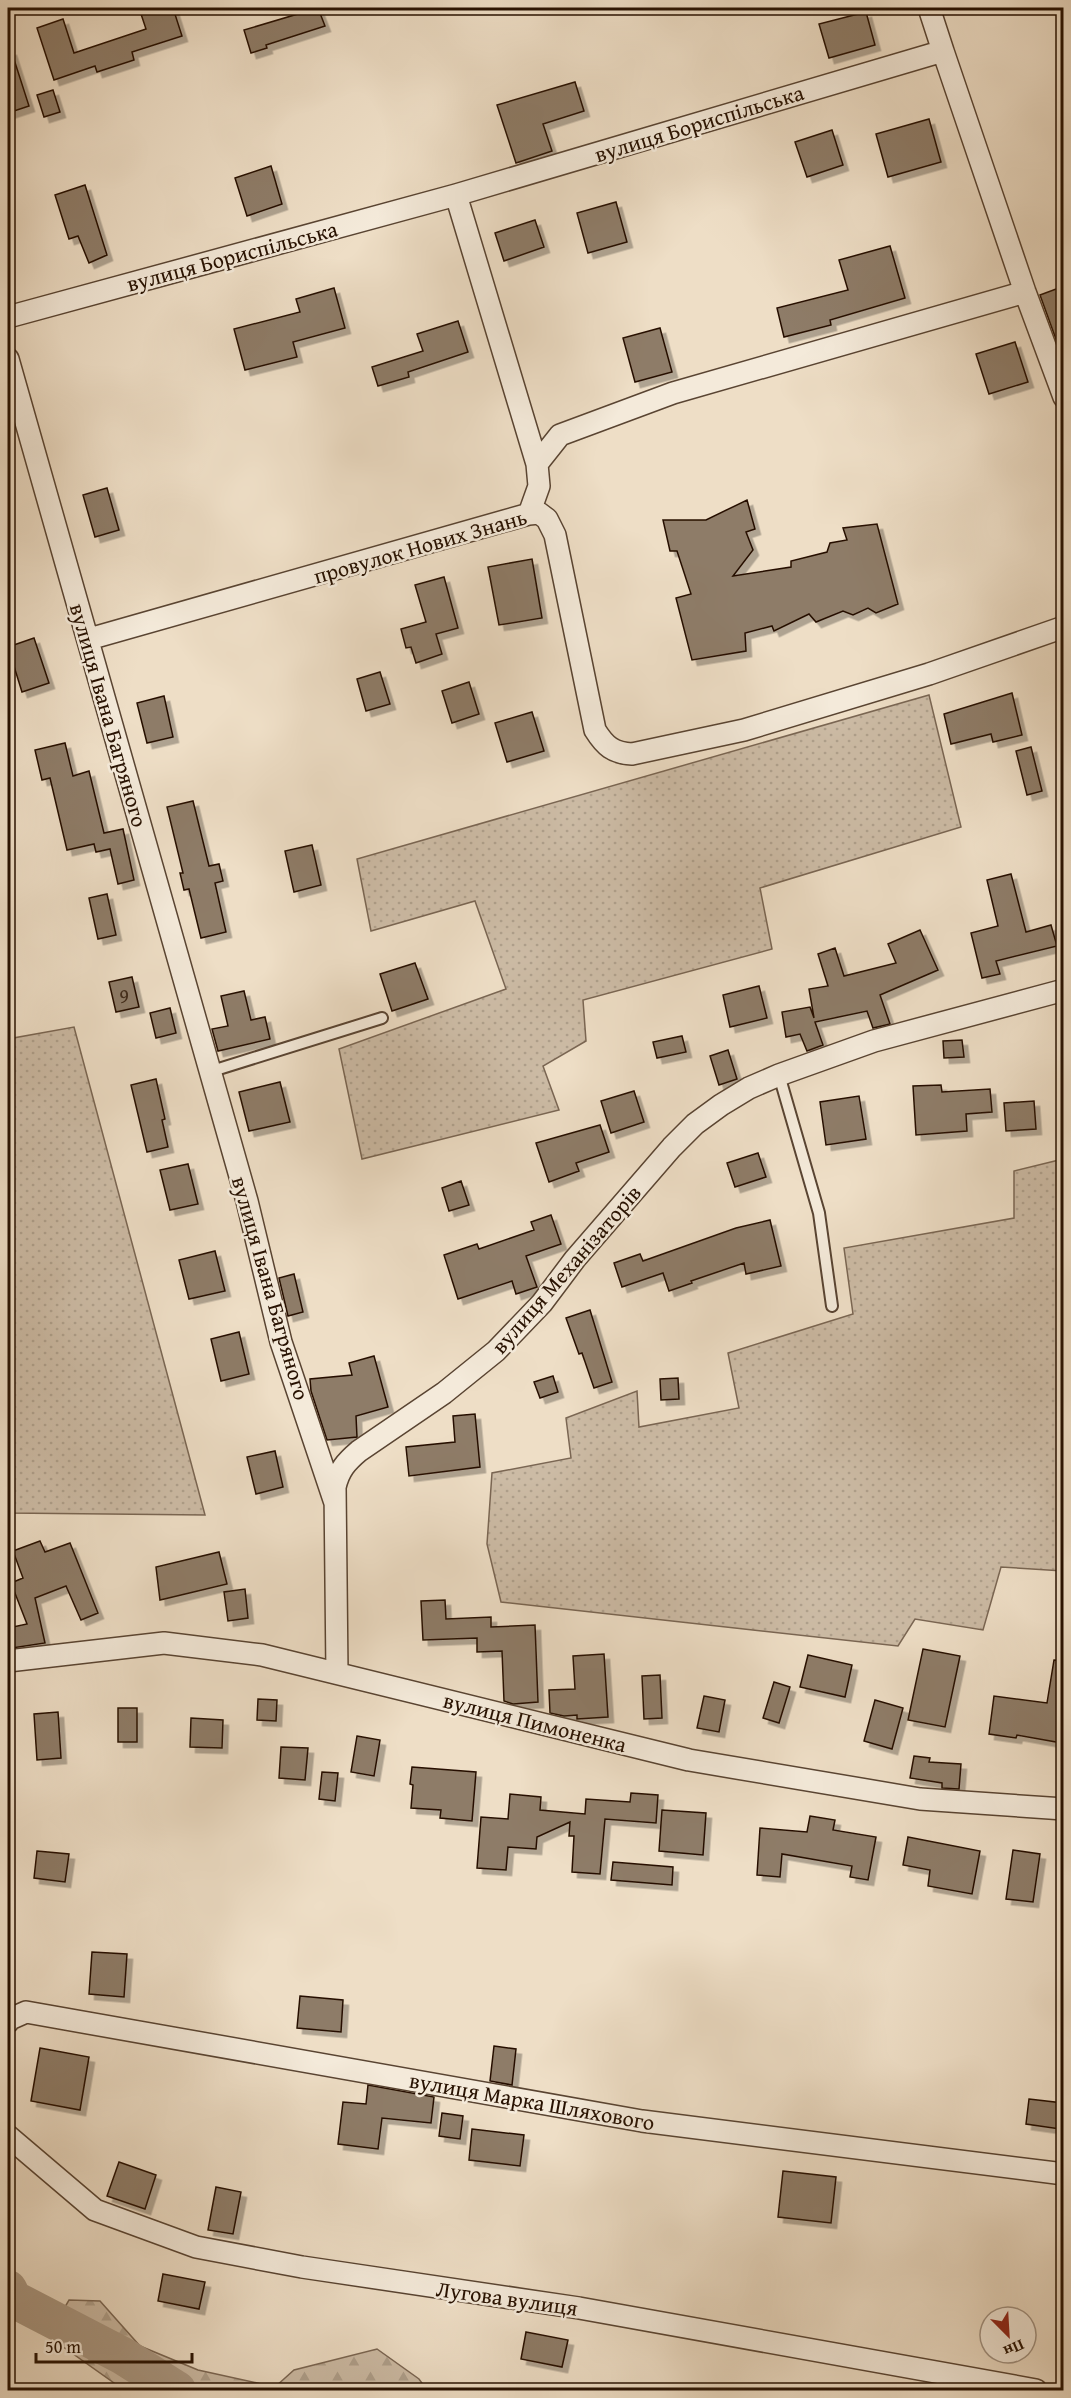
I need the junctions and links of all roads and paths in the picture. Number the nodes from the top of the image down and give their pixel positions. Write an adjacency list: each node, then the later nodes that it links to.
1 (929, 8): 2 (street)
2 (943, 51): 3 (street, вулиця Бориспільська); 4 (street)
3 (456, 195): 5 (street, вулиця Бориспільська); 8 (street)
4 (1024, 292): 7 (street); 8 (street)
5 (8, 317)
6 (8, 358): 11 (street, вулиця Івана Багряного)
7 (1064, 397)
8 (537, 464): 9 (street)
9 (529, 514): 10 (street, провулок Нових Знань); 11 (street, провулок Нових Знань)
10 (1064, 627)
11 (89, 639): 14 (street, вулиця Івана Багряного)
12 (1064, 990): 15 (street, вулиця Механізаторів)
13 (382, 1018): 14 (lane)
14 (209, 1072): 18 (street, вулиця Івана Багряного)
15 (779, 1075): 16 (lane); 17 (street, вулиця Механізаторів)
16 (832, 1306)
17 (359, 1451): 18 (street); 19 (street, вулиця Механізаторів)
18 (320, 1454): 19 (street, вулиця Івана Багряного)
19 (335, 1503): 21 (street, вулиця Механізаторів)
20 (8, 1661): 21 (street, вулиця Пимоненка)
21 (337, 1673): 22 (street, вулиця Пимоненка)
22 (1064, 1809)
23 (8, 2022): 25 (street, вулиця Марка Шляхового)
24 (8, 2136): 26 (street, Лугова вулиця)
25 (1064, 2174)
26 (1036, 2391)

